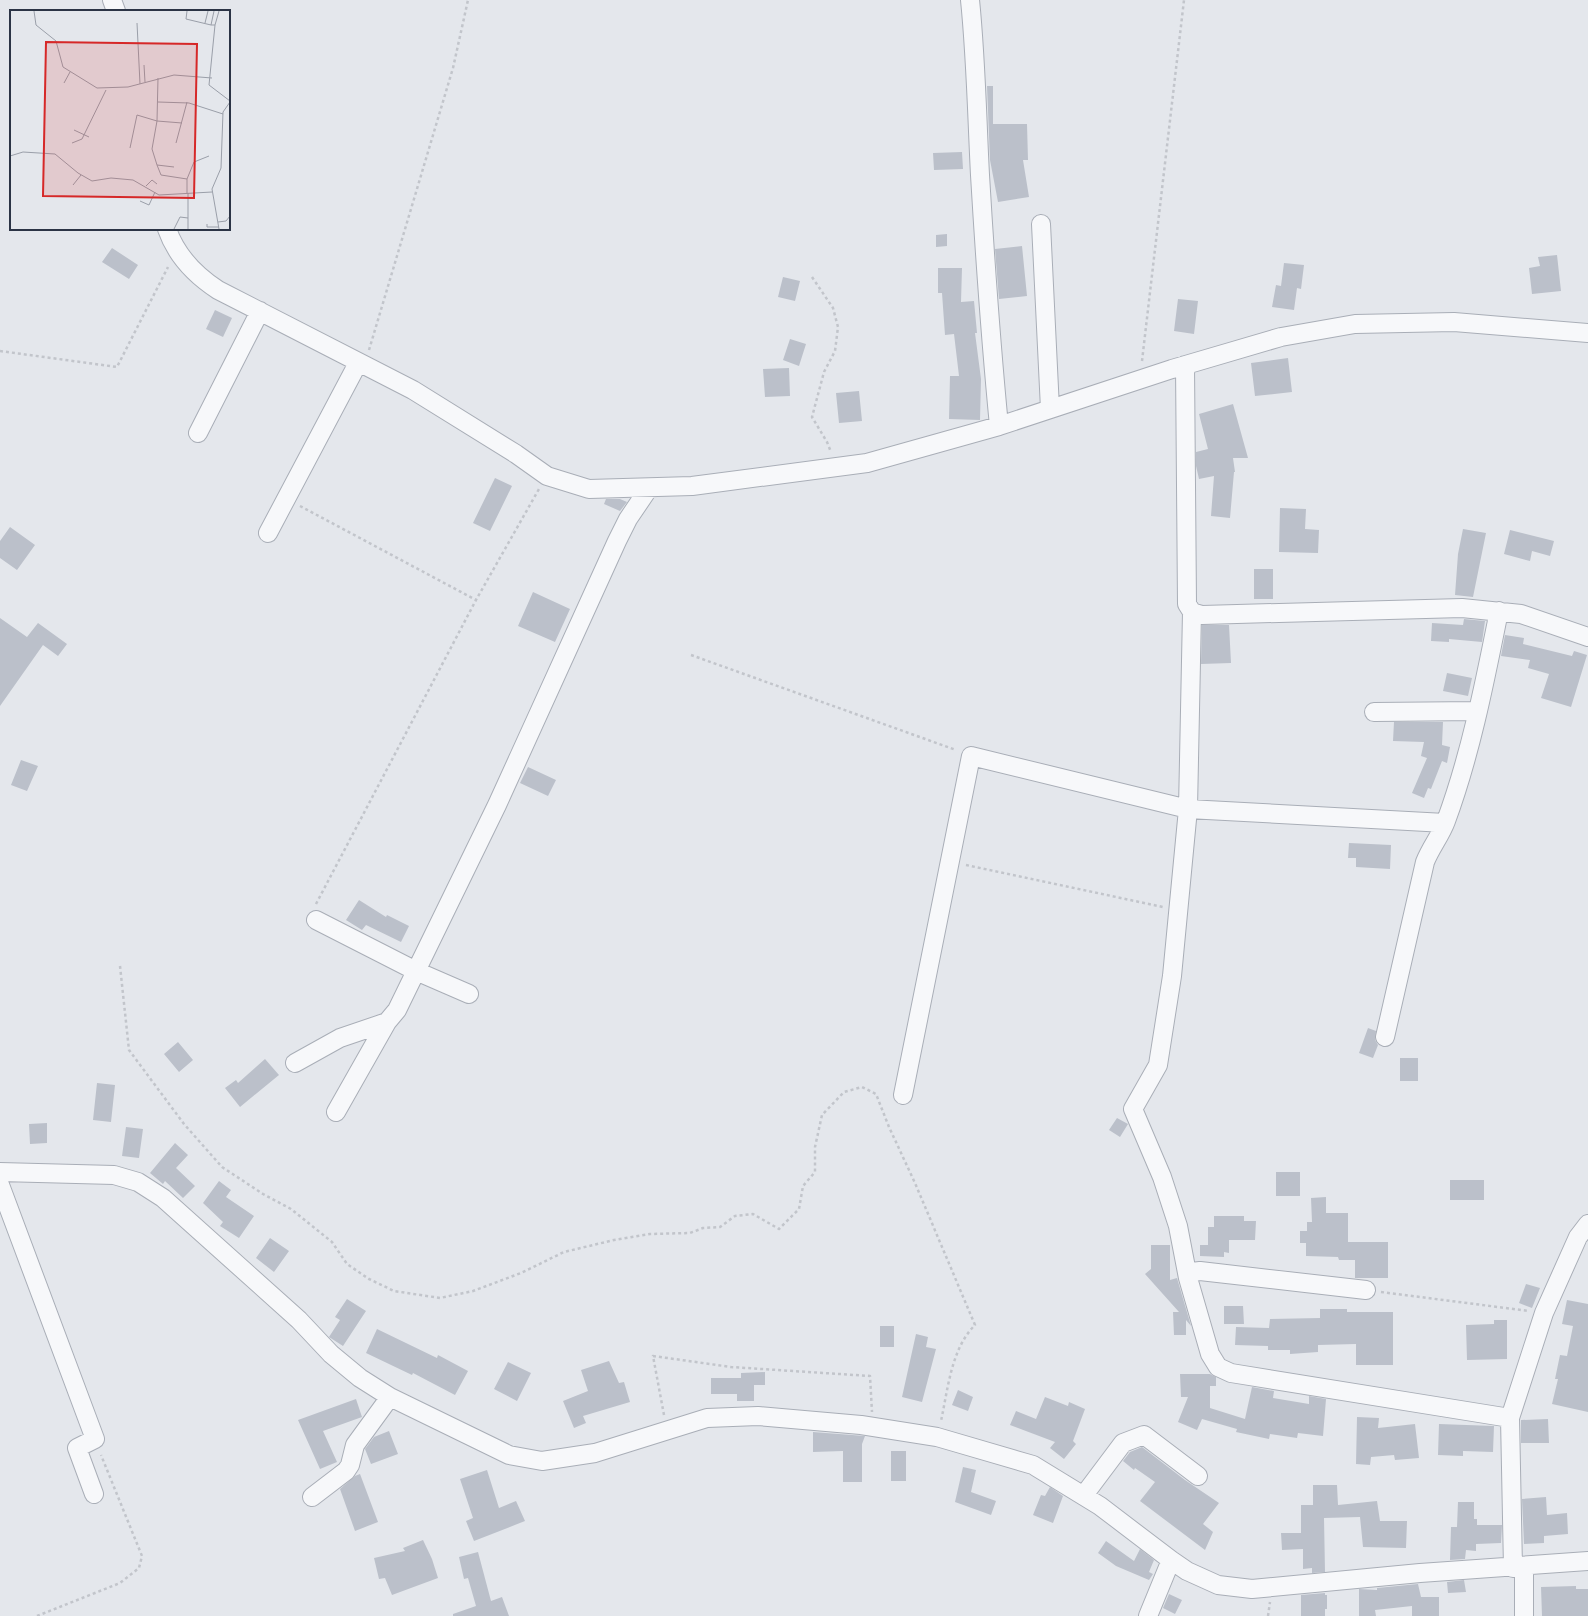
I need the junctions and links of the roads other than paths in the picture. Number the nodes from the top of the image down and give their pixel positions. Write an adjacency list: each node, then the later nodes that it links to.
1 (112, 0): 3 (street)
2 (970, 0): 11 (street)
3 (116, 10)
4 (1041, 224): 10 (street)
5 (167, 230): 6 (street)
6 (260, 311): 8 (street); 12 (street)
7 (1588, 333): 9 (street)
8 (361, 364): 13 (street); 14 (street)
9 (1185, 365): 10 (street); 16 (street)
10 (1050, 409): 11 (street)
11 (999, 426): 13 (street)
12 (198, 433)
13 (649, 488): 23 (street)
14 (268, 533)
15 (1499, 611): 16 (street); 17 (street); 18 (street)
16 (1192, 612): 20 (street)
17 (1588, 637)
18 (1477, 711): 19 (street); 21 (street)
19 (1374, 712)
20 (1188, 809): 21 (street); 28 (street); 33 (street)
21 (1445, 823): 26 (street)
22 (316, 920): 23 (street)
23 (416, 971): 24 (street); 25 (street)
24 (469, 994)
25 (388, 1022): 27 (street); 29 (street)
26 (1385, 1038)
27 (295, 1063)
28 (903, 1096)
29 (336, 1112)
30 (0, 1172): 35 (street)
31 (0, 1185): 38 (street)
32 (1588, 1224): 36 (street)
33 (1188, 1278): 34 (street); 36 (street)
34 (1366, 1290)
35 (390, 1397): 39 (street); 40 (street)
36 (1510, 1418): 43 (street)
37 (1198, 1476): 39 (street)
38 (94, 1494)
39 (1084, 1495): 41 (street)
40 (312, 1497)
41 (1171, 1560): 43 (street); 44 (street)
42 (1588, 1561): 43 (street)
43 (1519, 1567): 45 (street)
44 (1148, 1616)
45 (1524, 1616)

